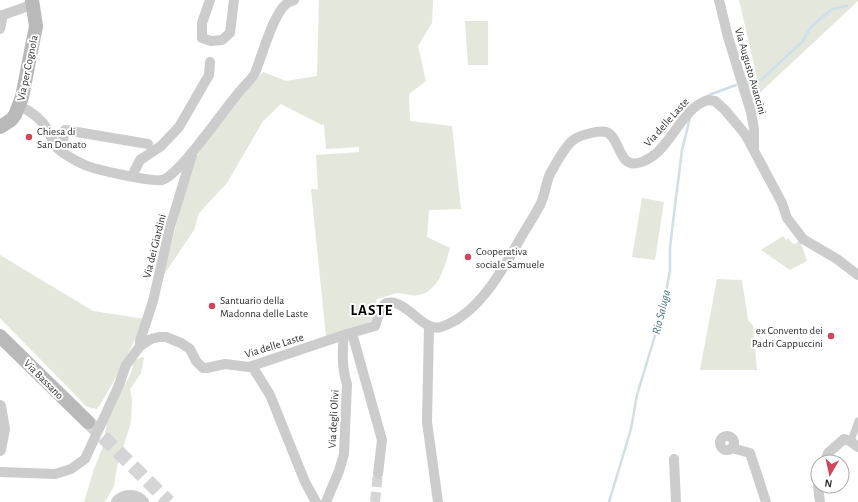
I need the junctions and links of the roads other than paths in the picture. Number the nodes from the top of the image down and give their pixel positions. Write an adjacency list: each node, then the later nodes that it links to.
1 (210, 0): 2 (street)
2 (234, 0)
3 (294, 0): 14 (street, Via dei Giardini)
4 (719, 0): 12 (street, Via Augusto Avancini)
5 (33, 2): 6 (street); 9 (main road, Via per Cognola)
6 (1, 16): 7 (street)
7 (0, 30)
8 (210, 62): 15 (street)
9 (20, 106): 10 (main road, Via per Cognola); 13 (street, Via dei Giardini)
10 (0, 127)
11 (148, 144): 13 (street)
12 (754, 149): 16 (street, Via delle Laste); 17 (street, Via delle Laste)
13 (61, 151): 15 (street, Via dei Giardini)
14 (193, 152): 15 (street, Via dei Giardini); 20 (street, Via dei Giardini)
15 (132, 176)
16 (858, 275)
17 (429, 327): 18 (street, Via delle Laste); 37 (street)
18 (348, 334): 21 (street, Via delle Laste); 32 (street); 36 (street, Via degli Olivi)
19 (0, 336): 24 (main road, Via Bassano)
20 (140, 346): 21 (street, Via delle Laste); 31 (street, Via delle Laste)
21 (252, 366): 35 (street)
22 (0, 406): 28 (street)
23 (858, 421): 25 (street)
24 (88, 422)
25 (852, 438)
26 (858, 447): 29 (street)
27 (732, 448): 39 (street)
28 (0, 450)
29 (828, 454)
30 (674, 459): 38 (street)
31 (0, 472)
32 (378, 474)
33 (117, 502): 34 (street)
34 (143, 502)
35 (316, 502)
36 (326, 502)
37 (438, 502)
38 (676, 502)
39 (766, 502)

